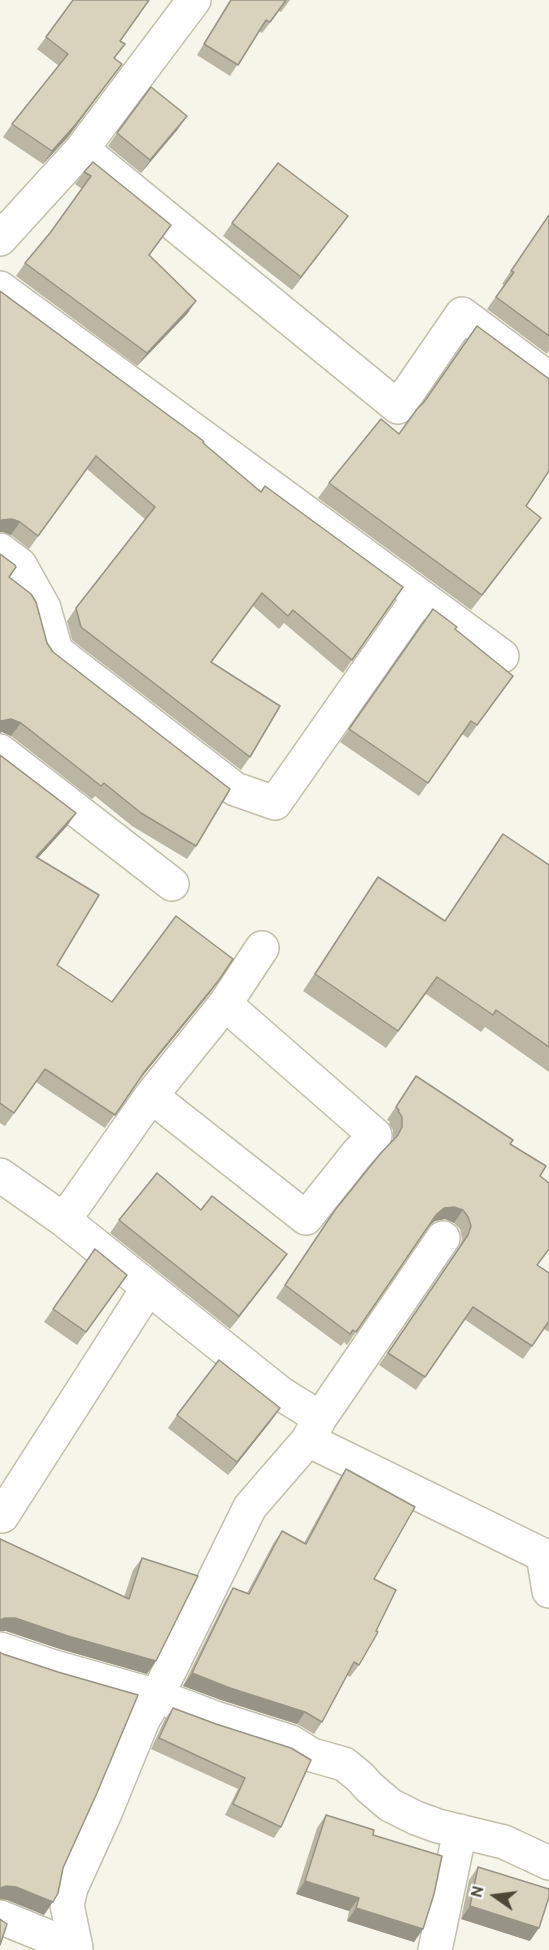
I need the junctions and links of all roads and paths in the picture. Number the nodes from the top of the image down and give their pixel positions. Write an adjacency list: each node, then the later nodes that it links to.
1 (194, 0): 2 (street)
2 (82, 149): 3 (street); 5 (street)
3 (0, 239)
4 (0, 288): 7 (street)
5 (549, 379)
6 (0, 550): 7 (street)
7 (420, 596): 8 (street)
8 (502, 656)
9 (0, 752): 10 (street)
10 (172, 884)
11 (262, 948): 12 (street)
12 (225, 1004): 13 (street); 13 (street)
13 (152, 1096): 15 (street)
14 (0, 1175): 15 (street)
15 (64, 1220): 17 (street)
16 (443, 1238): 18 (street)
17 (148, 1288): 18 (street); 19 (street)
18 (314, 1429): 20 (street); 22 (street)
19 (2, 1516)
20 (549, 1591)
21 (0, 1649): 22 (street)
22 (157, 1696): 23 (street); 26 (street)
23 (460, 1831): 24 (street); 27 (street)
24 (549, 1863)
25 (0, 1917): 26 (street)
26 (76, 1949)
27 (435, 1950)

